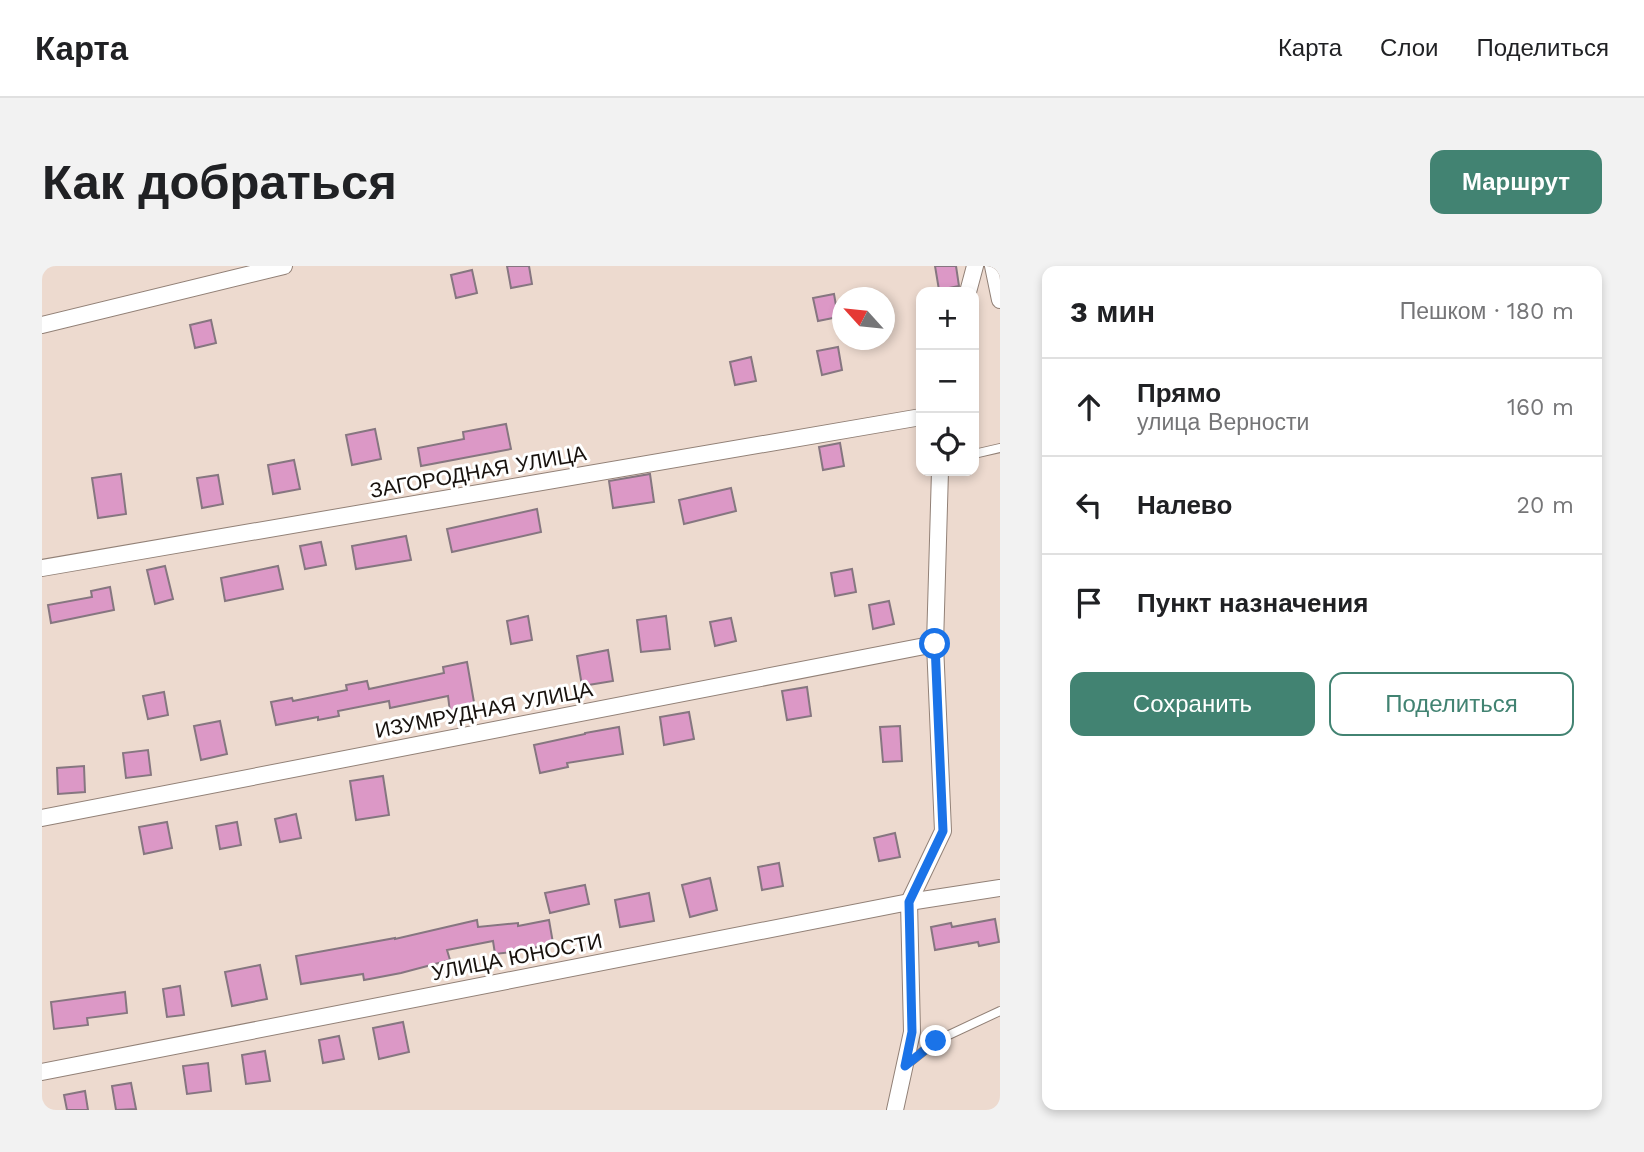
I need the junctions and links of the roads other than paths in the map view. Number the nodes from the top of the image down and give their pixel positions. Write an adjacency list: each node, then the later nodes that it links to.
1 (284, 266): 6 (street)
2 (975, 266): 4 (street)
3 (993, 266): 5 (street)
4 (969, 287)
5 (1000, 300)
6 (42, 325)
7 (916, 418): 11 (street, ЗАГОРОДНАЯ УЛИЦА)
8 (1000, 449): 9 (lane)
9 (979, 453)
10 (940, 476): 12 (street)
11 (42, 568)
12 (935, 644): 13 (street, ИЗУМРУДНАЯ УЛИЦА); 15 (street)
13 (42, 818)
14 (1000, 888): 15 (street, УЛИЦА ЮНОСТИ)
15 (909, 902): 17 (street); 18 (street, УЛИЦА ЮНОСТИ)
16 (1000, 1011): 17 (lane)
17 (905, 1066): 19 (street)
18 (42, 1072)
19 (895, 1110)

